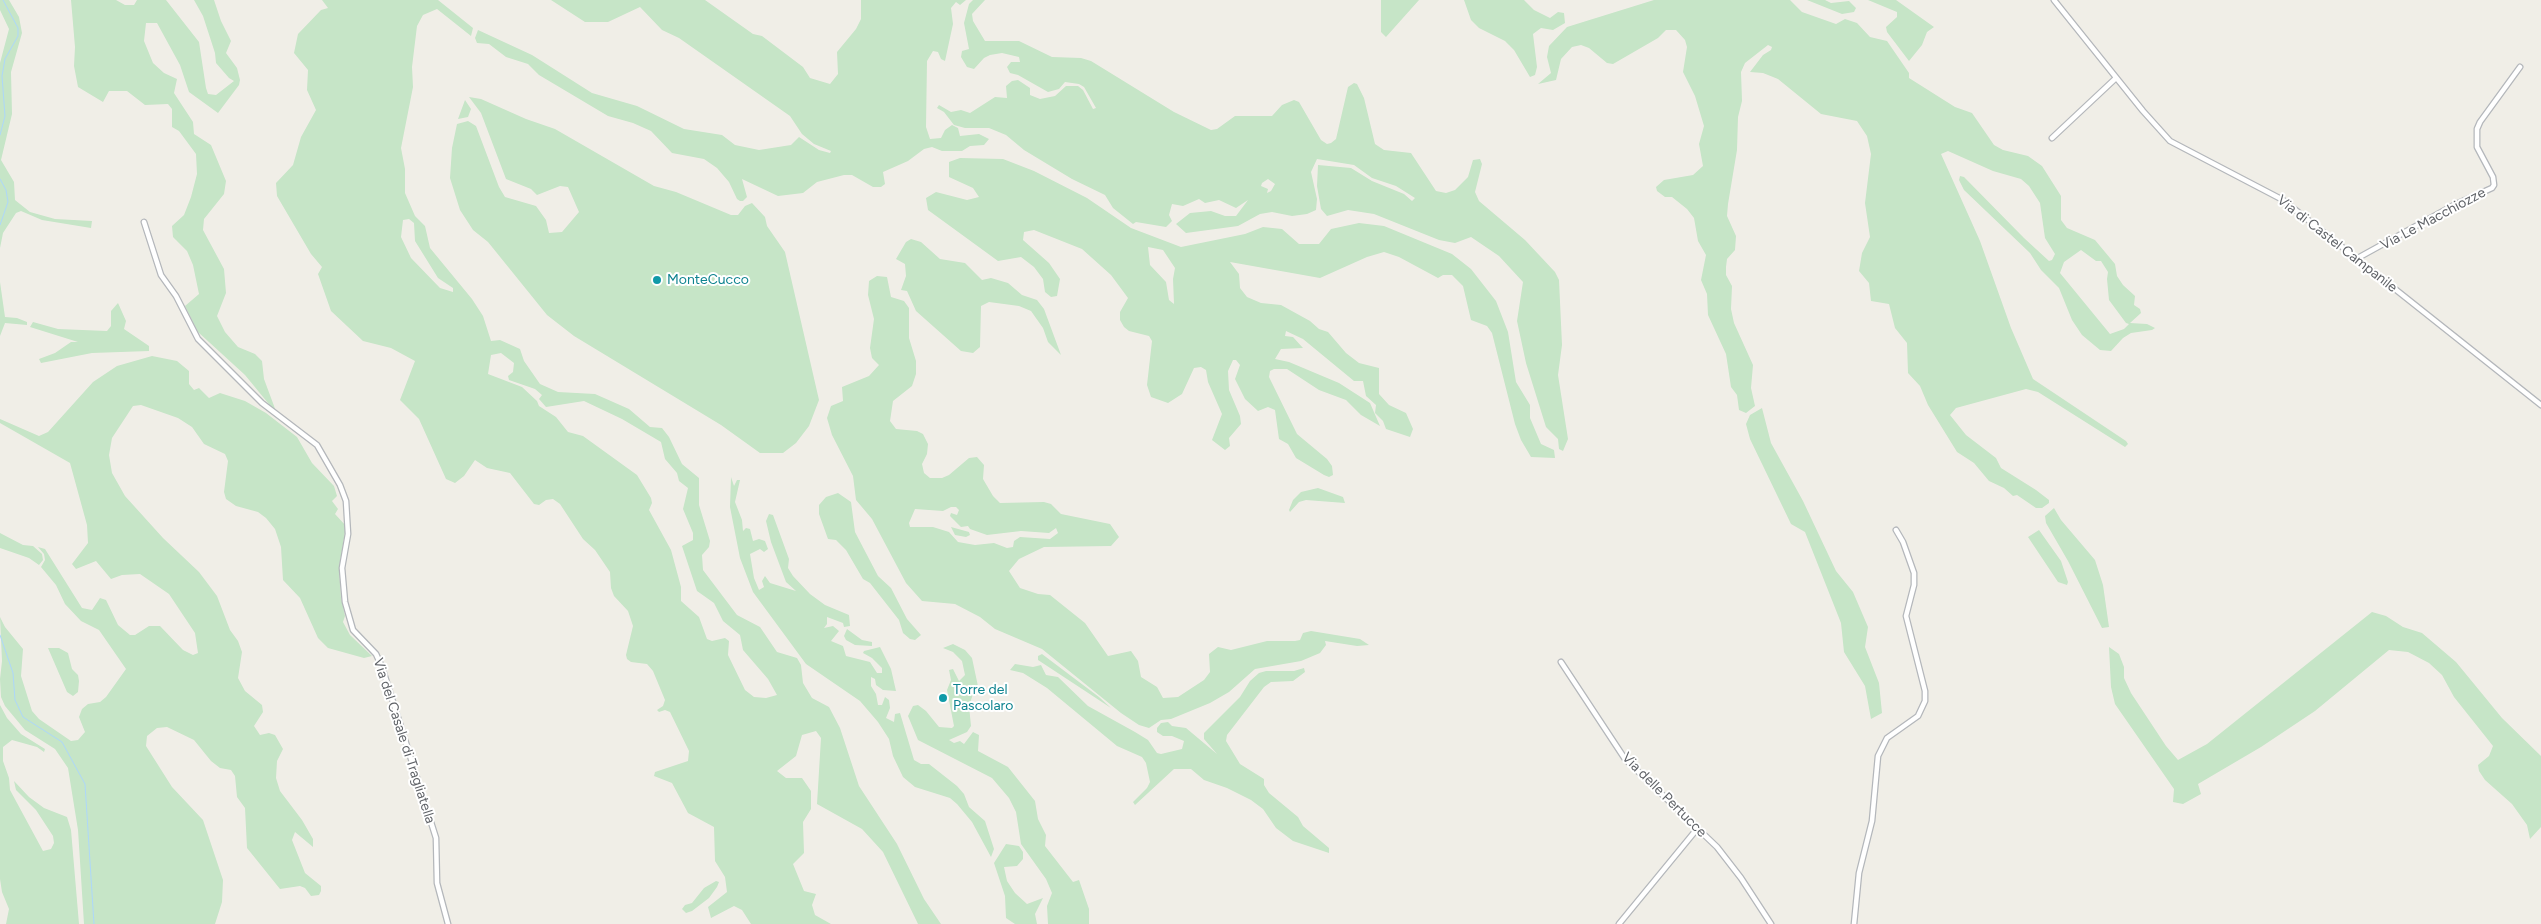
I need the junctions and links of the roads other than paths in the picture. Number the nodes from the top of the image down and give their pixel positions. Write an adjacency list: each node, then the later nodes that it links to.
1 (2054, 0): 3 (street, Via di Castel Campanile)
2 (2520, 67): 6 (street, Via Le Macchiozze)
3 (2116, 78): 4 (street); 6 (street, Via di Castel Campanile)
4 (2052, 138)
5 (144, 222): 11 (street, Via del Casale di Tragliatella)
6 (2356, 259): 7 (street, Via di Castel Campanile)
7 (2541, 405)
8 (1896, 530): 14 (street)
9 (1561, 662): 10 (street, Via delle Pertucce)
10 (1697, 828): 12 (street); 13 (street, Via delle Pertucce)
11 (448, 924)
12 (1619, 924)
13 (1771, 924)
14 (1854, 924)

